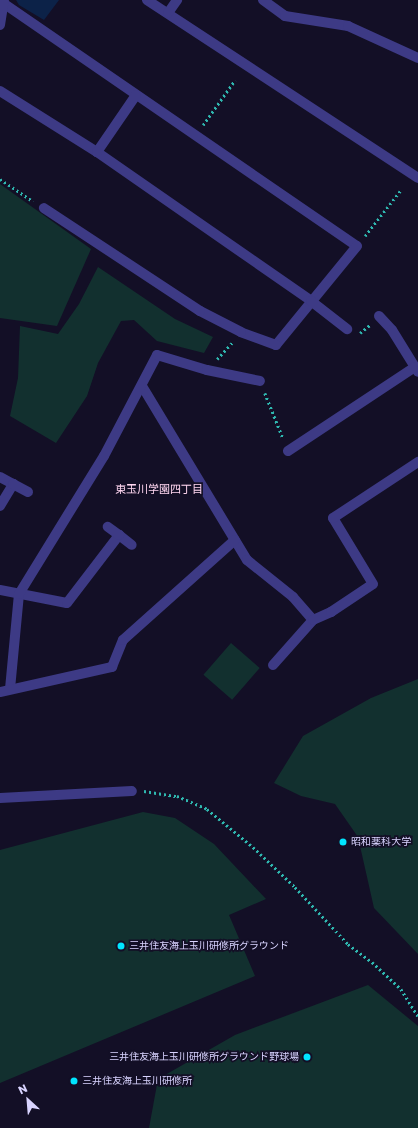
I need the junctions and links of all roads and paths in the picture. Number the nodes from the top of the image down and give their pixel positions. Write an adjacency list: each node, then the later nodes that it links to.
1 (147, 0): 5 (street)
2 (177, 0): 5 (street)
3 (263, 0): 7 (street)
4 (3, 1): 6 (street); 10 (street)
5 (168, 13): 13 (street)
6 (0, 25)
7 (418, 58)
8 (235, 80): 11 (path)
9 (0, 91): 12 (street)
10 (136, 95): 11 (street); 12 (street)
11 (196, 136): 17 (street)
12 (97, 152): 18 (street)
13 (418, 178)
14 (0, 179): 16 (path)
15 (400, 191): 17 (path)
16 (44, 208): 18 (street)
17 (357, 246): 18 (street)
18 (311, 301): 20 (street)
19 (379, 316): 20 (path); 23 (street)
20 (347, 329)
21 (237, 337): 22 (path)
22 (207, 370): 24 (street); 25 (street)
23 (417, 370): 26 (street)
24 (260, 381): 26 (path)
25 (142, 386): 34 (street); 37 (street)
26 (288, 451)
27 (418, 462): 38 (street)
28 (0, 477): 29 (street)
29 (13, 484): 30 (street); 31 (street)
30 (28, 492)
31 (0, 506)
32 (108, 527): 33 (street)
33 (119, 536): 35 (street); 37 (street)
34 (235, 540): 38 (street); 40 (street)
35 (132, 545)
36 (0, 590): 37 (street)
37 (19, 594): 40 (street)
38 (313, 620): 39 (street)
39 (272, 665)
40 (5, 691)
41 (132, 791): 42 (street); 43 (path)
42 (0, 798)
43 (418, 1016)

